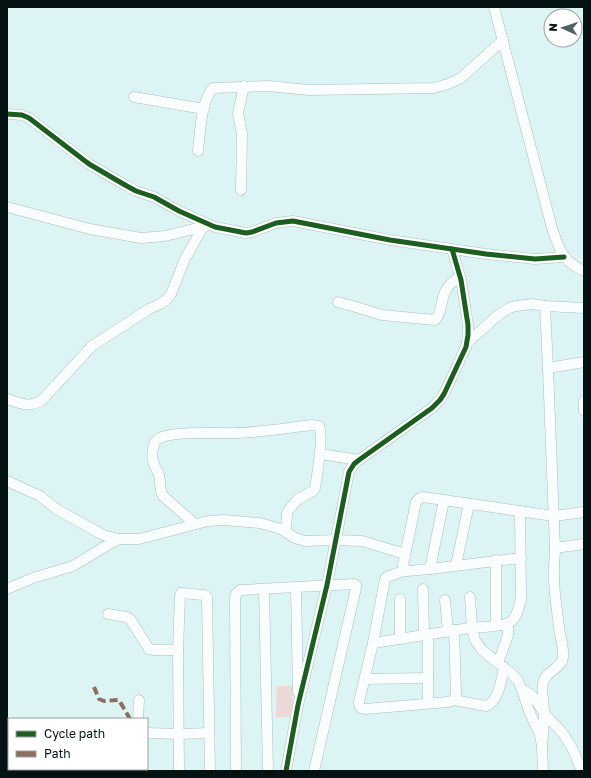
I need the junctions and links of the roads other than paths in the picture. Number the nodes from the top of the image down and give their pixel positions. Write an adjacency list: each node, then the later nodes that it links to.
1 (494, 7): 2 (street)
2 (503, 40): 3 (street); 12 (street)
3 (244, 86): 5 (street); 8 (street)
4 (134, 97): 5 (street)
5 (204, 109): 7 (street)
6 (7, 114): 10 (street)
7 (198, 151)
8 (241, 190)
9 (7, 207): 10 (street)
10 (207, 226): 11 (street); 21 (street)
11 (452, 249): 12 (street); 14 (street)
12 (564, 257): 13 (street)
13 (584, 272)
14 (460, 276): 15 (street); 18 (street)
15 (338, 302)
16 (545, 306): 17 (street); 18 (street); 20 (street)
17 (584, 308)
18 (467, 343): 25 (street)
19 (584, 362): 20 (street)
20 (548, 368): 31 (street)
21 (7, 399)
22 (584, 401): 23 (street)
23 (584, 411)
24 (320, 454): 25 (street); 32 (street); 33 (street)
25 (359, 460): 35 (street)
26 (7, 481): 34 (street)
27 (444, 500): 28 (street); 38 (street); 42 (street)
28 (469, 504): 29 (street); 41 (street)
29 (520, 511): 31 (street); 39 (street)
30 (584, 512): 31 (street)
31 (554, 516): 37 (street)
32 (195, 524): 33 (street); 34 (street)
33 (286, 532): 35 (street)
34 (119, 539): 46 (street)
35 (335, 540): 38 (street); 44 (street)
36 (584, 544): 37 (street)
37 (555, 548): 69 (street)
38 (405, 554): 43 (street)
39 (521, 558): 40 (street); 53 (street)
40 (496, 560): 41 (street); 54 (street)
41 (456, 565): 42 (street)
42 (430, 569): 43 (street)
43 (406, 570): 59 (street)
44 (327, 585): 45 (street); 68 (street); 80 (street)
45 (296, 588): 47 (street); 68 (street)
46 (7, 589)
47 (264, 589): 77 (street); 78 (street)
48 (423, 589): 57 (street)
49 (470, 597): 55 (street)
50 (400, 599): 58 (street)
51 (445, 600): 56 (street)
52 (108, 614): 60 (street)
53 (508, 623): 54 (street); 61 (street)
54 (496, 625): 55 (street)
55 (472, 628): 56 (street); 61 (street)
56 (451, 631): 57 (street); 66 (street)
57 (426, 635): 58 (street); 62 (street)
58 (400, 639): 59 (street)
59 (373, 643): 63 (street)
60 (178, 650): 72 (street); 73 (street)
61 (502, 665): 64 (street); 66 (street)
62 (428, 678): 63 (street); 67 (street)
63 (365, 679): 67 (street)
64 (522, 690): 69 (street); 74 (street)
65 (140, 700): 70 (street)
66 (454, 700): 67 (street)
67 (428, 703)
68 (298, 705): 79 (street)
69 (544, 713): 74 (street); 82 (street)
70 (138, 718)
71 (148, 733): 73 (street)
72 (209, 733): 73 (street); 76 (street)
73 (180, 734): 75 (street)
74 (542, 746): 81 (street)
75 (179, 771)
76 (210, 771)
77 (236, 771)
78 (268, 771)
79 (286, 771)
80 (314, 771)
81 (543, 771)
82 (580, 771)

